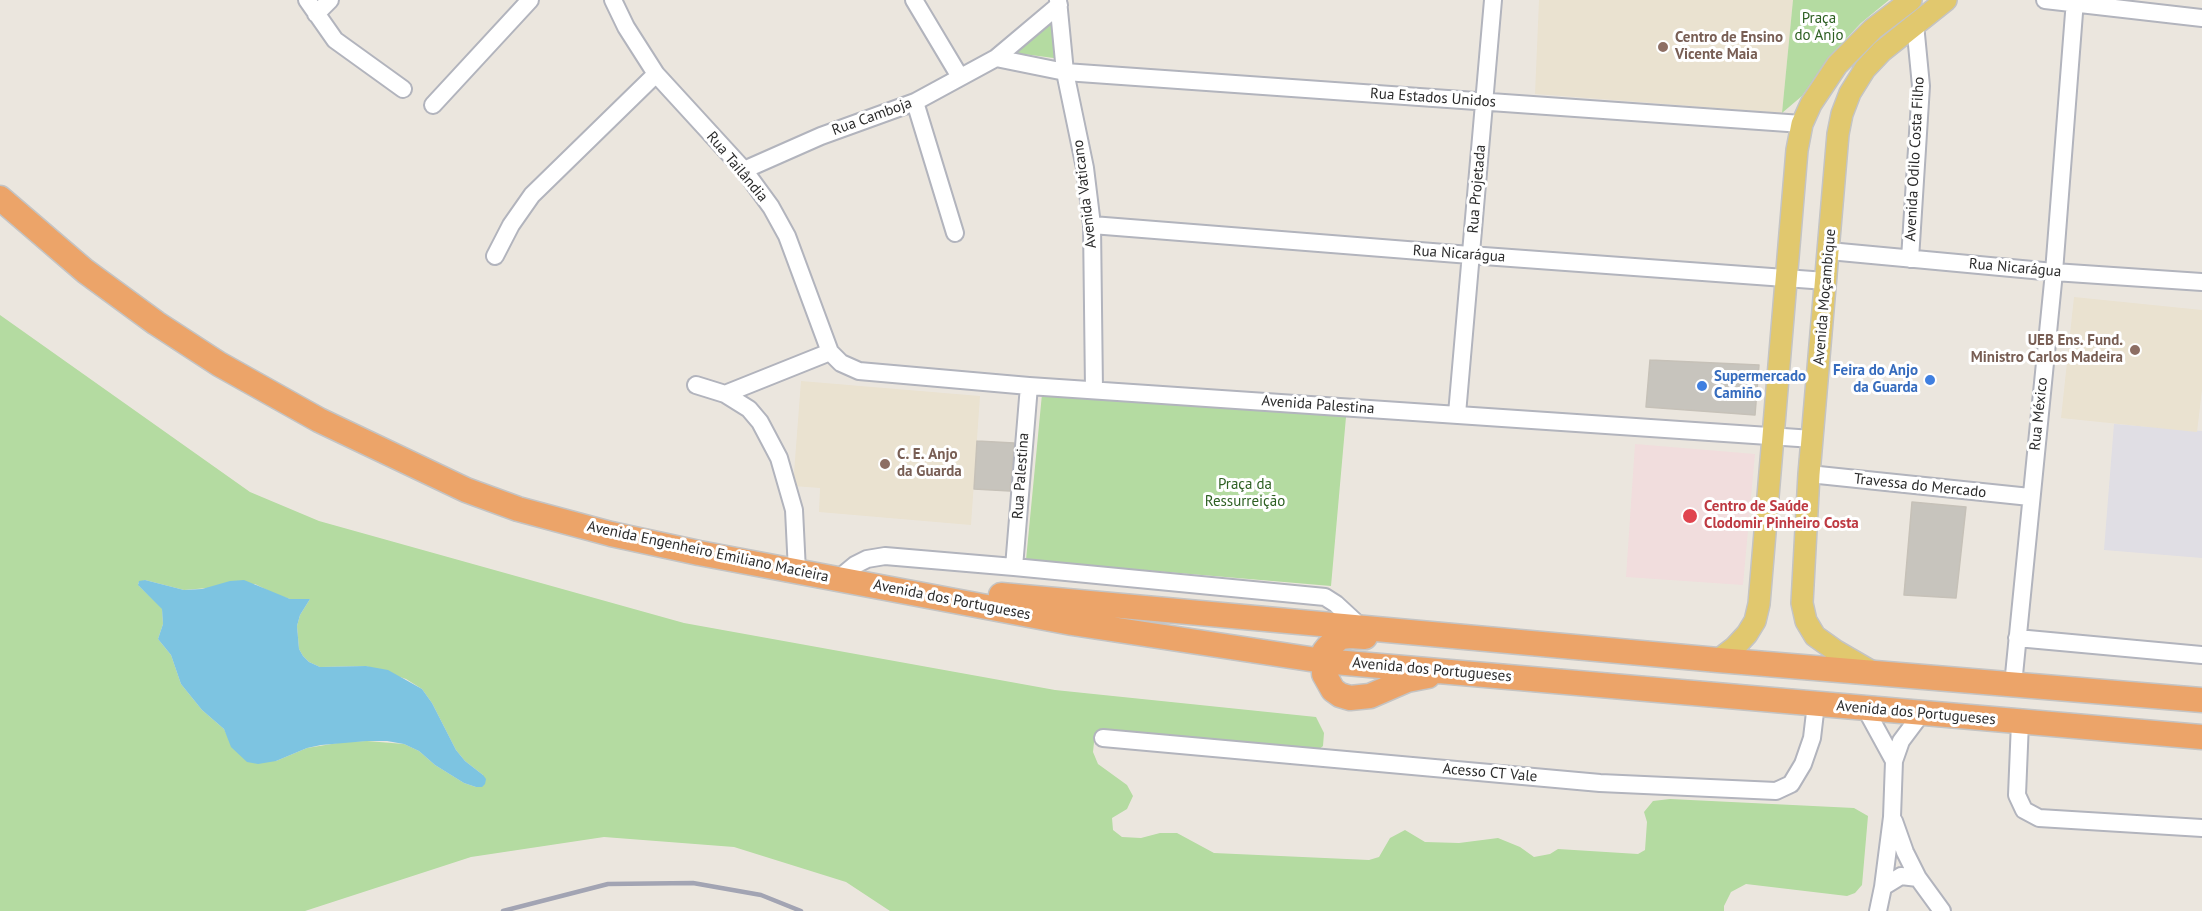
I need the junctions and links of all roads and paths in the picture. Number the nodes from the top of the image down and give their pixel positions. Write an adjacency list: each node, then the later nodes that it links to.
1 (330, 0): 11 (street)
2 (530, 0): 21 (street)
3 (613, 0): 16 (street, Rua Tailândia)
4 (914, 0): 17 (street)
5 (1493, 0): 20 (street, Rua Projetada)
6 (1911, 0): 22 (main road)
7 (1946, 0): 13 (main road, Avenida Moçambique)
8 (2045, 0): 9 (street)
9 (2075, 2): 12 (street); 31 (street, Rua México)
10 (1059, 3): 14 (street, Rua Camboja); 15 (street, Avenida Vaticano)
11 (311, 7): 18 (street)
12 (2202, 18)
13 (1915, 24): 27 (main road, Avenida Moçambique); 30 (street, Avenida Odilo Costa Filho)
14 (996, 57): 15 (street); 17 (street, Rua Camboja)
15 (1065, 72): 20 (street, Rua Estados Unidos); 25 (street, Avenida Vaticano)
16 (656, 74): 23 (street, Rua Tailândia); 29 (street)
17 (960, 77): 19 (street, Rua Camboja)
18 (403, 89)
19 (915, 102): 23 (street, Rua Camboja); 26 (street)
20 (1485, 102): 22 (street, Rua Estados Unidos); 28 (street, Rua Projetada)
21 (433, 105)
22 (1802, 124): 32 (main road)
23 (744, 170): 35 (street, Rua Tailândia)
24 (0, 198): 46 (highway, Avenida Engenheiro Emiliano Macieira)
25 (1092, 225): 28 (street, Rua Nicarágua); 38 (street, Avenida Vaticano)
26 (955, 233)
27 (1829, 251): 30 (street, Rua Nicarágua); 33 (main road, Avenida Moçambique)
28 (1470, 255): 32 (street, Rua Nicarágua); 40 (street, Rua Projetada)
29 (495, 256)
30 (1910, 259): 31 (street, Rua Nicarágua)
31 (2054, 272): 34 (street, Rua Nicarágua); 44 (street, Rua México)
32 (1786, 278): 33 (street, Rua Nicarágua); 41 (main road)
33 (1826, 281): 42 (main road, Avenida Moçambique)
34 (2202, 282)
35 (830, 351): 37 (street, Avenida Palestina); 39 (street)
36 (696, 385): 39 (street)
37 (1029, 386): 38 (street, Avenida Palestina); 45 (street, Rua Palestina)
38 (1094, 390): 40 (street, Avenida Palestina)
39 (726, 394): 46 (street)
40 (1457, 414): 41 (street, Avenida Palestina)
41 (1774, 435): 42 (street, Avenida Palestina); 52 (main road)
42 (1813, 439): 43 (main road, Avenida Moçambique)
43 (1809, 474): 44 (street, Travessa do Mercado); 55 (main road, Avenida Moçambique)
44 (2031, 497): 49 (street, Rua México)
45 (1014, 567): 47 (street); 48 (street)
46 (797, 571): 47 (highway, Avenida Engenheiro Emiliano Macieira)
47 (850, 581): 48 (highway, Avenida dos Portugueses); 53 (highway, Avenida dos Portugueses)
48 (1362, 628): 50 (highway, Avenida dos Portugueses)
49 (2017, 638): 51 (street); 56 (street, Rua México)
50 (1487, 640): 52 (highway, Avenida dos Portugueses); 53 (highway)
51 (2202, 656)
52 (1718, 660): 55 (highway, Avenida dos Portugueses)
53 (1323, 661): 54 (highway, Avenida dos Portugueses); 54 (highway)
54 (1453, 672): 58 (highway, Avenida dos Portugueses)
55 (1874, 673): 56 (highway, Avenida dos Portugueses)
56 (2013, 684): 57 (highway, Avenida dos Portugueses)
57 (2202, 700)
58 (1816, 704): 59 (highway, Avenida dos Portugueses); 63 (street, Acesso CT Vale)
59 (1865, 708): 60 (highway, Avenida dos Portugueses); 64 (street)
60 (1922, 713): 61 (highway, Avenida dos Portugueses); 64 (street)
61 (2020, 722): 62 (highway, Avenida dos Portugueses); 66 (street)
62 (2202, 737)
63 (1103, 738)
64 (1894, 761): 65 (street)
65 (1892, 817): 67 (street); 68 (street)
66 (2202, 828)
67 (1918, 878): 68 (street); 70 (street)
68 (1883, 887): 69 (street)
69 (1878, 911)
70 (1942, 911)

